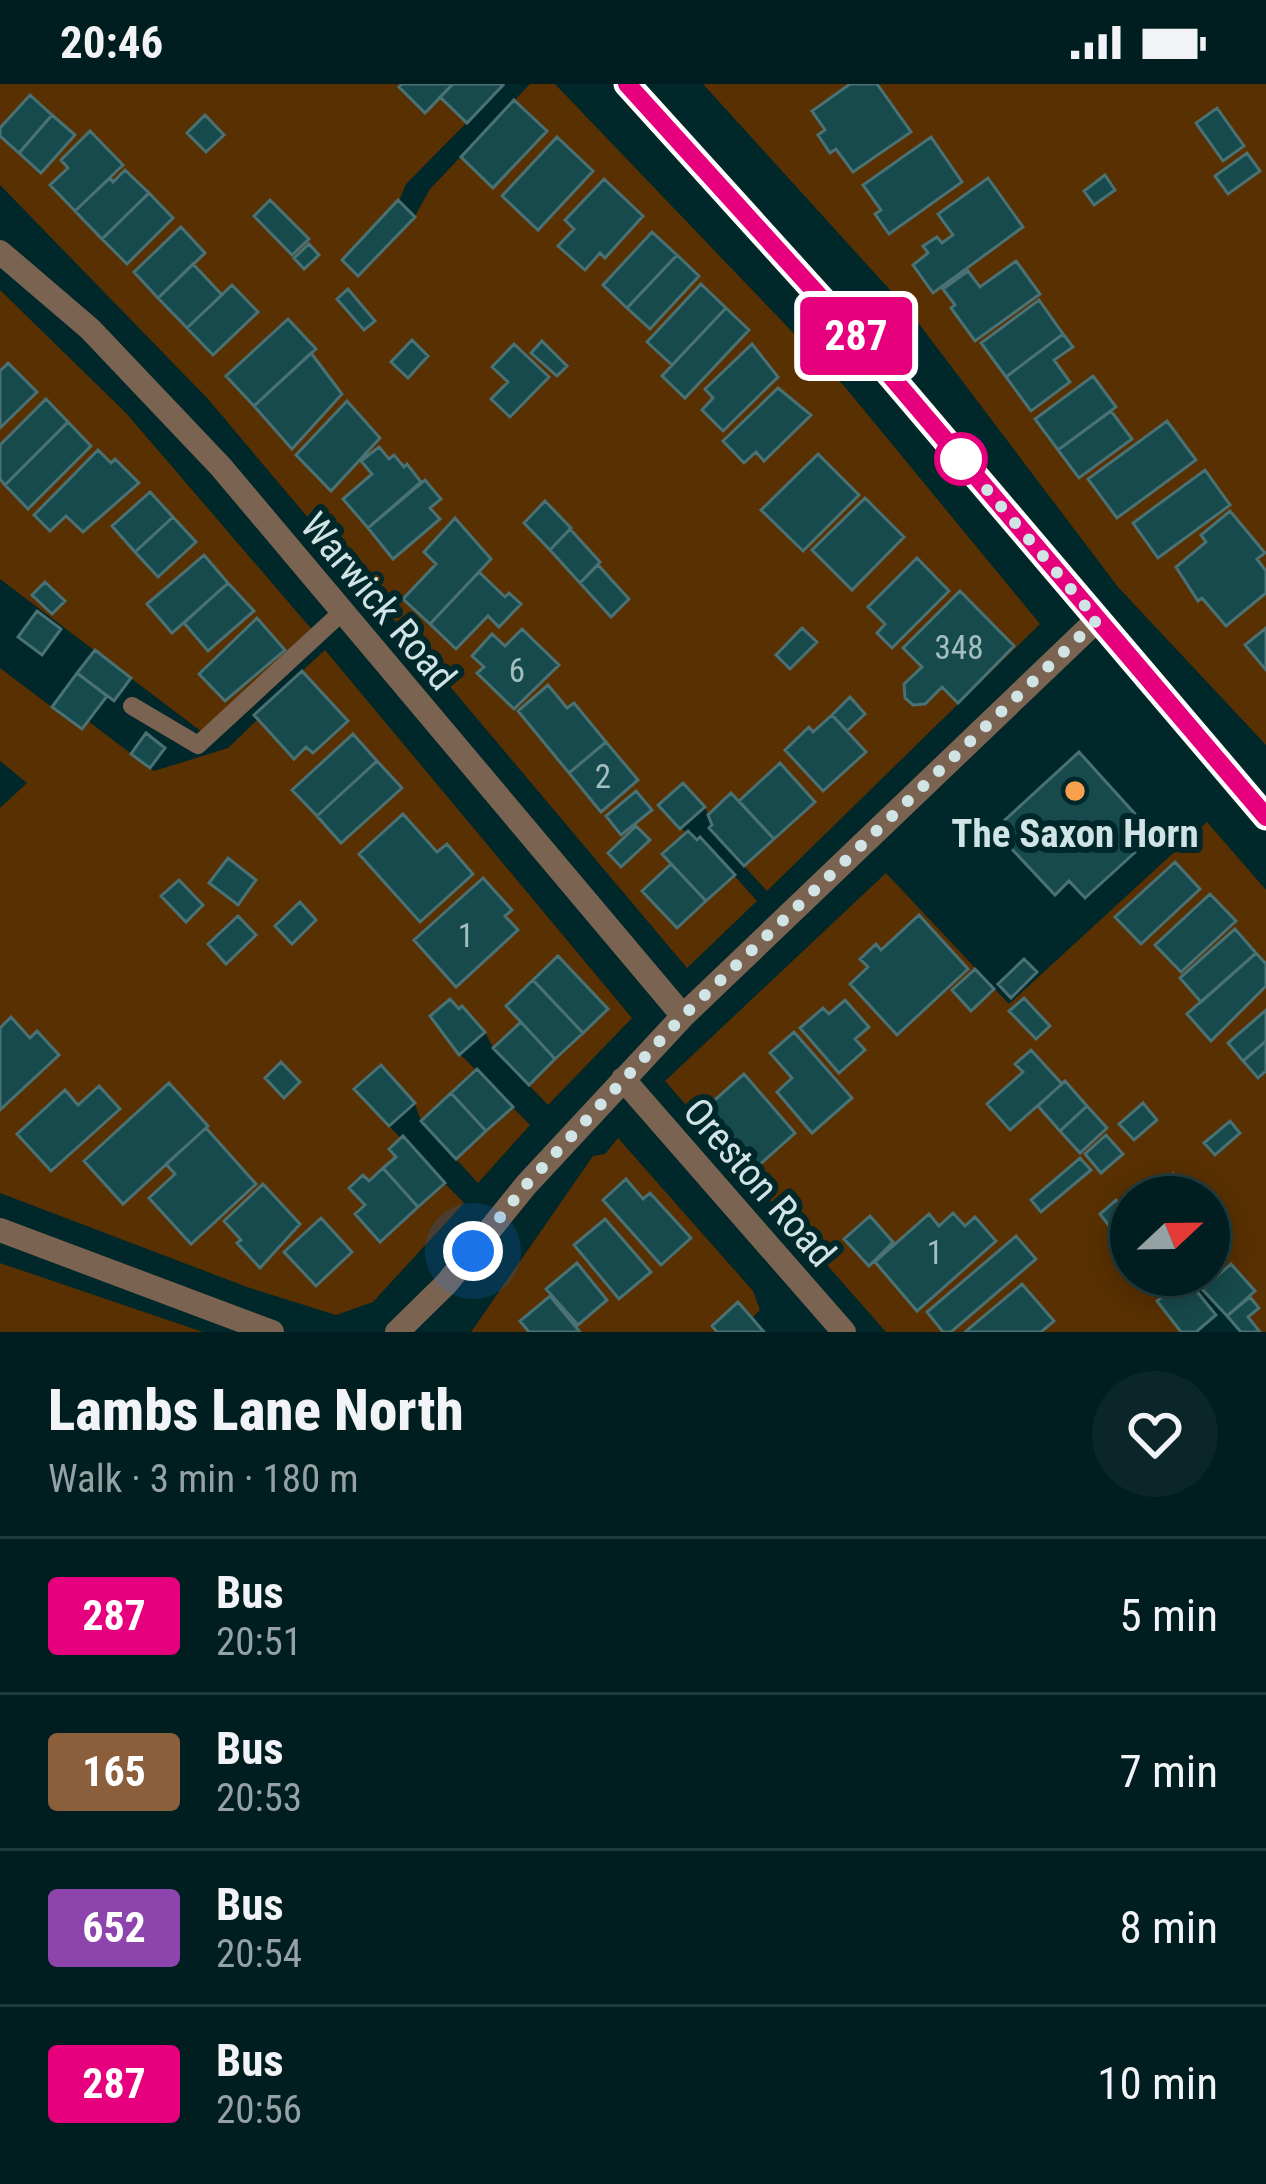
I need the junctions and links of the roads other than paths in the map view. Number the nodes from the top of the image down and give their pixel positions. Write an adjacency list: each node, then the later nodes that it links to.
1 (627, 84): 4 (street)
2 (0, 252): 3 (street, Warwick Road)
3 (341, 613): 5 (lane); 7 (street, Warwick Road)
4 (1097, 620): 6 (street); 7 (street)
5 (132, 706)
6 (1266, 817)
7 (683, 1016): 8 (street)
8 (622, 1078): 11 (street); 12 (street, Oreston Road)
9 (0, 1230): 10 (street)
10 (272, 1332)
11 (397, 1332)
12 (844, 1332)

